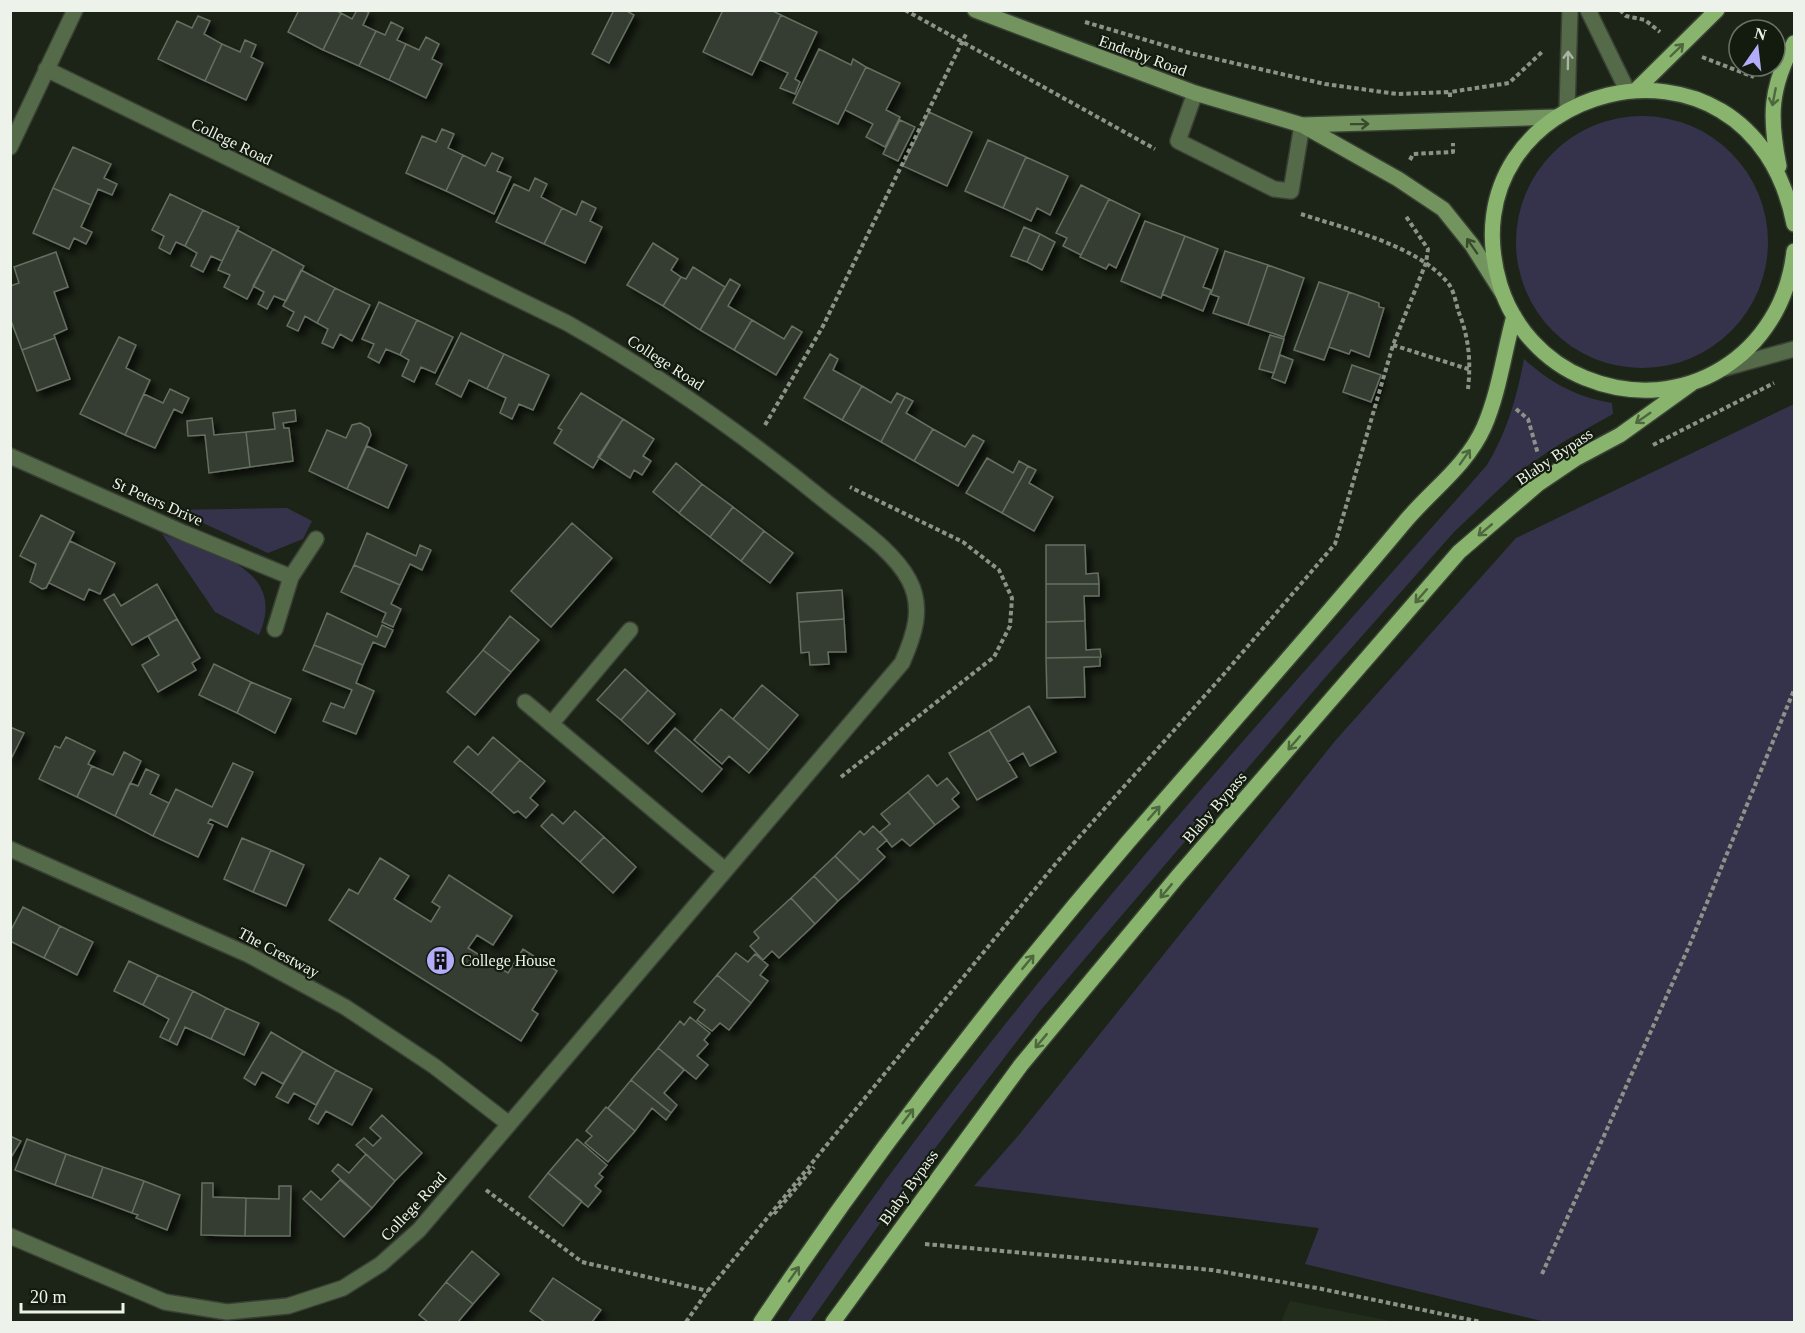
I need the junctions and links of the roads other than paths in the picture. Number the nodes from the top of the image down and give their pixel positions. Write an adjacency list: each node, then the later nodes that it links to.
1 (75, 10): 7 (street)
2 (1570, 10): 10 (street, one-way to 2)
3 (1588, 10): 8 (street)
4 (1717, 10): 8 (main road, one-way to 4)
5 (976, 11): 9 (main road, Enderby Road)
6 (1794, 43): 13 (main road, one-way to 13)
7 (46, 69): 12 (street); 30 (street, College Road)
8 (1632, 90): 10 (main road); 13 (main road)
9 (1195, 93): 11 (main road, Enderby Road); 11 (street)
10 (1562, 113): 11 (main road, one-way to 10); 17 (main road)
11 (1302, 125): 17 (main road, one-way to 11)
12 (10, 147)
13 (1781, 177): 14 (main road)
14 (1792, 201): 15 (main road)
15 (1794, 224)
16 (1794, 251): 20 (main road)
17 (1503, 295): 18 (main road)
18 (1514, 316): 21 (main road); 33 (main road, one-way to 18)
19 (1794, 349): 20 (street)
20 (1725, 368): 21 (main road)
21 (1691, 384): 34 (main road, Blaby Bypass, one-way to 34)
22 (10, 456): 24 (street, St Peters Drive)
23 (316, 539): 24 (street)
24 (291, 577): 25 (street)
25 (275, 629)
26 (630, 630): 28 (street)
27 (525, 702): 28 (street)
28 (551, 724): 30 (street)
29 (10, 849): 31 (street, The Crestway)
30 (725, 870): 31 (street, College Road)
31 (509, 1124): 32 (street, College Road)
32 (10, 1236)
33 (761, 1323)
34 (833, 1323)

